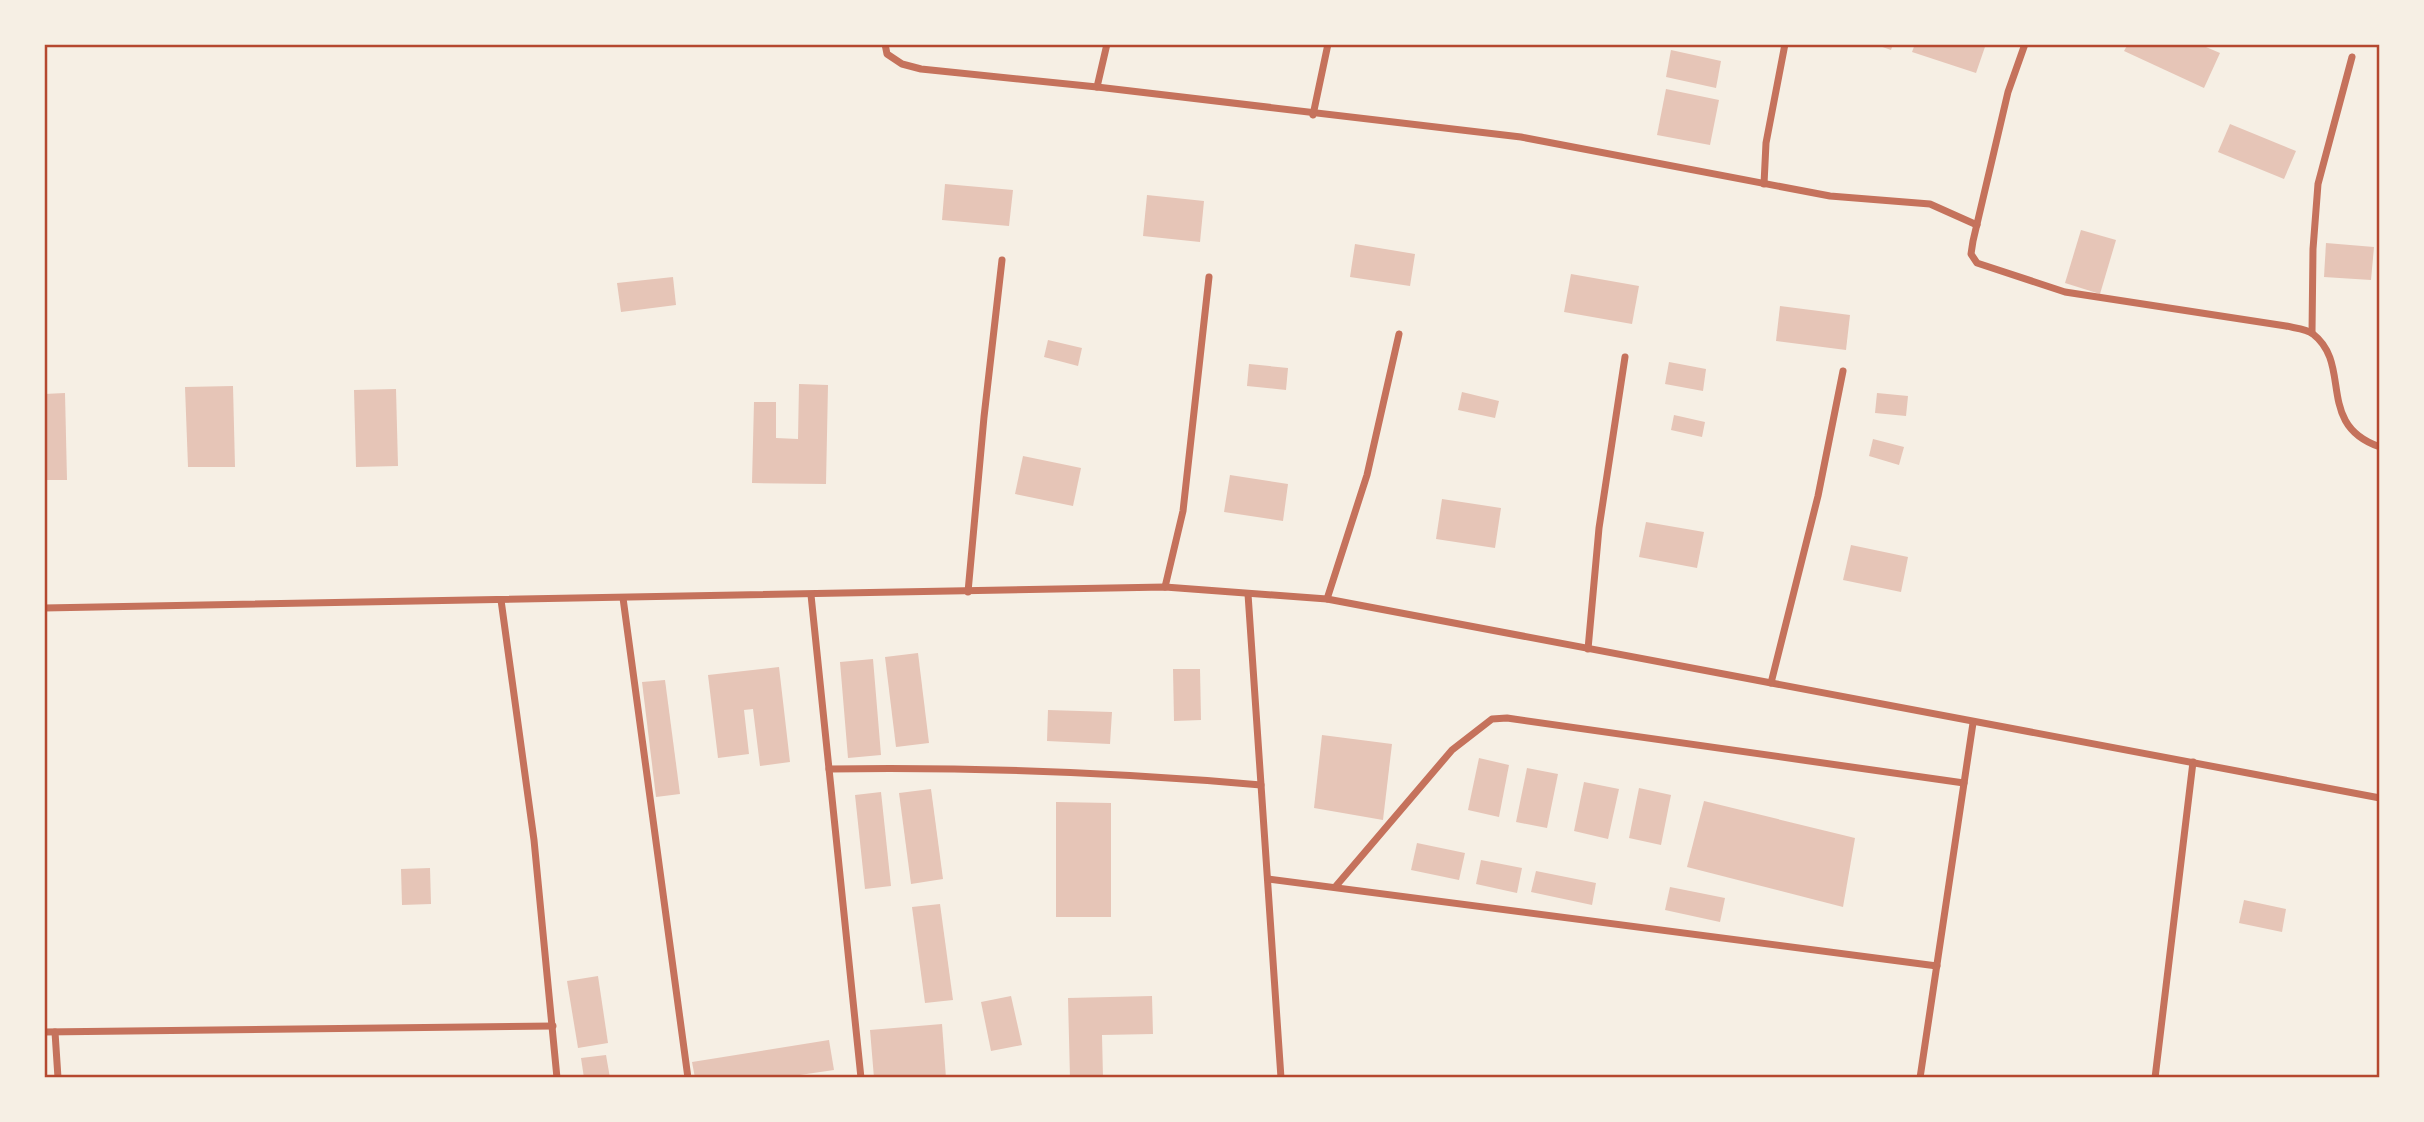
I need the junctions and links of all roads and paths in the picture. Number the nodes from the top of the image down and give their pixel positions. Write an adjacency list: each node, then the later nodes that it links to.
1 (886, 44): 7 (street)
2 (1107, 44): 7 (street)
3 (1328, 44): 8 (street)
4 (1785, 44): 9 (street)
5 (2025, 44): 10 (street)
6 (2352, 57): 13 (street)
7 (1097, 87): 8 (street)
8 (1314, 115): 9 (street)
9 (1764, 184): 10 (street)
10 (1977, 225): 13 (street)
11 (1002, 260): 19 (street)
12 (1209, 277): 18 (street)
13 (2312, 333): 17 (street)
14 (1399, 334): 23 (street)
15 (1625, 357): 26 (street)
16 (1843, 371): 27 (street)
17 (2380, 447)
18 (1165, 587): 19 (street); 20 (street)
19 (968, 592): 21 (street)
20 (1248, 594): 23 (street); 32 (street)
21 (811, 595): 22 (street); 30 (street)
22 (623, 598): 24 (street); 42 (street)
23 (1327, 599): 26 (street)
24 (501, 600): 25 (street); 37 (street)
25 (44, 608)
26 (1588, 649): 27 (street)
27 (1771, 683): 28 (street)
28 (1973, 723): 29 (street); 31 (street)
29 (2193, 762): 33 (street); 46 (street)
30 (829, 769): 32 (street); 43 (street)
31 (1964, 783): 35 (street); 36 (street)
32 (1261, 785): 34 (street)
33 (2380, 798)
34 (1268, 879): 35 (street); 44 (street)
35 (1336, 886): 36 (street)
36 (1937, 966): 45 (street)
37 (553, 1026): 39 (street); 41 (street)
38 (44, 1032): 39 (street)
39 (55, 1032): 40 (street)
40 (58, 1078)
41 (558, 1078)
42 (688, 1078)
43 (861, 1078)
44 (1281, 1078)
45 (1920, 1078)
46 (2155, 1078)

